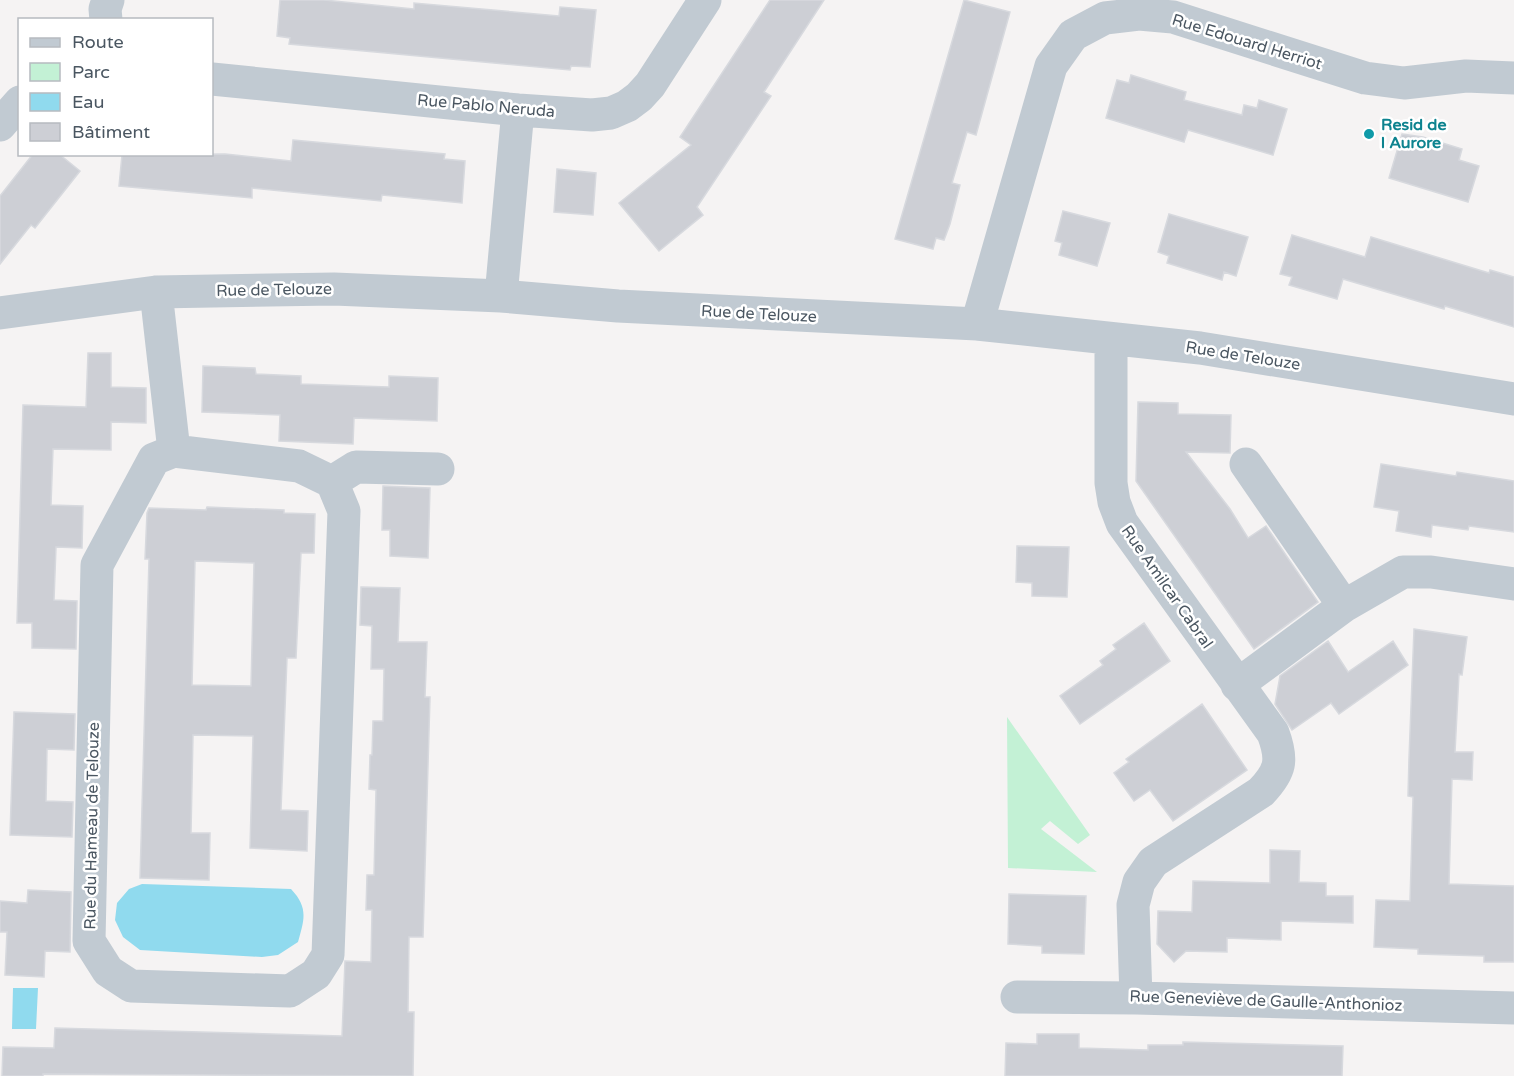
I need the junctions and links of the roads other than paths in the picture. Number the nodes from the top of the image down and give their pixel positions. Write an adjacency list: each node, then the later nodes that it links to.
1 (108, 0): 3 (street)
2 (705, 0): 7 (street, Rue Pablo Neruda)
3 (106, 18)
4 (1514, 78): 12 (street, Rue Edouard Herriot)
5 (213, 79): 7 (street, Rue Pablo Neruda)
6 (18, 104): 8 (street)
7 (518, 110): 10 (street)
8 (0, 125)
9 (156, 292): 10 (street, Rue de Telouze); 11 (street, Rue de Telouze); 15 (street)
10 (501, 296): 12 (street, Rue de Telouze)
11 (0, 313)
12 (977, 324): 13 (street, Rue de Telouze)
13 (1111, 339): 14 (street, Rue de Telouze); 21 (street, Rue Amilcar Cabral)
14 (1514, 399)
15 (174, 451): 18 (street); 18 (street, Rue du Hameau de Telouze)
16 (1245, 464): 20 (street)
17 (438, 469): 18 (street)
18 (338, 496)
19 (1514, 584): 20 (street)
20 (1344, 606): 21 (street)
21 (1237, 685): 23 (street, Rue Amilcar Cabral)
22 (1017, 997): 23 (street, Rue Geneviève de Gaulle-Anthonioz)
23 (1136, 998): 24 (street, Rue Geneviève de Gaulle-Anthonioz)
24 (1514, 1008)

